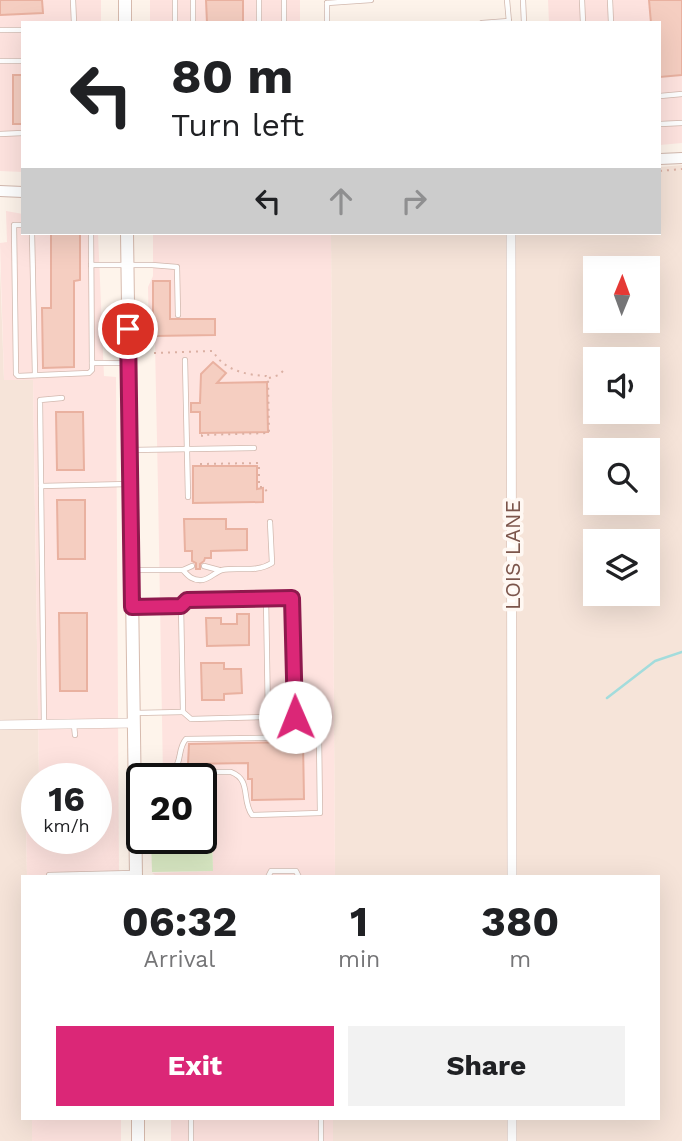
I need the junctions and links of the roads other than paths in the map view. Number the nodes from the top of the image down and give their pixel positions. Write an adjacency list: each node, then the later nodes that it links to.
1 (73, 0): 13 (lane)
2 (125, 0): 14 (main road)
3 (175, 0): 15 (lane)
4 (193, 0): 16 (lane)
5 (259, 0): 17 (lane)
6 (284, 0): 18 (lane)
7 (371, 0): 12 (lane)
8 (507, 0): 20 (lane)
9 (523, 0): 21 (lane)
10 (582, 0): 22 (lane)
11 (610, 0): 23 (lane)
12 (327, 1): 19 (lane)
13 (74, 21)
14 (125, 21)
15 (175, 21)
16 (193, 21)
17 (259, 21)
18 (284, 21)
19 (327, 21)
20 (509, 21)
21 (524, 21)
22 (583, 21)
23 (611, 21)
24 (0, 30): 25 (lane)
25 (21, 30)
26 (0, 61): 27 (lane)
27 (21, 61)
28 (682, 94): 29 (lane)
29 (661, 96)
30 (682, 122): 31 (lane)
31 (661, 124)
32 (21, 133): 33 (lane)
33 (0, 134)
34 (682, 158): 35 (street)
35 (661, 159)
36 (0, 191): 37 (street)
37 (21, 192)
38 (21, 225): 49 (lane)
39 (32, 235): 49 (lane)
40 (91, 235): 44 (lane)
41 (127, 235): 43 (main road)
42 (511, 235): 80 (street, LOIS LANE)
43 (127, 264): 44 (lane); 45 (lane); 48 (main road)
44 (91, 265): 47 (lane)
45 (178, 315)
46 (185, 360): 52 (lane)
47 (92, 363): 48 (lane); 49 (lane)
48 (129, 363): 53 (main road)
49 (35, 375)
50 (62, 398): 55 (lane)
51 (254, 448): 52 (lane)
52 (187, 449): 53 (lane); 56 (lane)
53 (130, 450): 54 (main road)
54 (131, 484): 55 (lane); 60 (main road)
55 (41, 486): 69 (lane)
56 (188, 497)
57 (270, 522): 62 (lane)
58 (192, 566): 61 (lane)
59 (204, 566): 62 (lane)
60 (132, 570): 61 (lane); 65 (main road)
61 (183, 570): 62 (lane)
62 (219, 570)
63 (266, 599): 64 (lane); 67 (lane); 67 (lane)
64 (181, 606): 65 (lane); 66 (lane)
65 (132, 607): 68 (main road)
66 (183, 712): 67 (lane); 68 (lane)
67 (268, 717)
68 (134, 718): 70 (street); 73 (main road)
69 (44, 724): 70 (street); 71 (street)
70 (75, 724): 72 (lane)
71 (0, 725)
72 (75, 735)
73 (134, 763)
74 (172, 773): 74 (lane)
75 (136, 854): 77 (main road)
76 (49, 875): 77 (lane)
77 (136, 875)
78 (269, 875): 79 (lane)
79 (298, 875)
80 (512, 875)
81 (138, 1120): 85 (main road)
82 (191, 1120): 86 (lane)
83 (321, 1120): 87 (lane)
84 (512, 1120): 88 (street)
85 (138, 1141)
86 (191, 1141)
87 (321, 1141)
88 (512, 1141)

